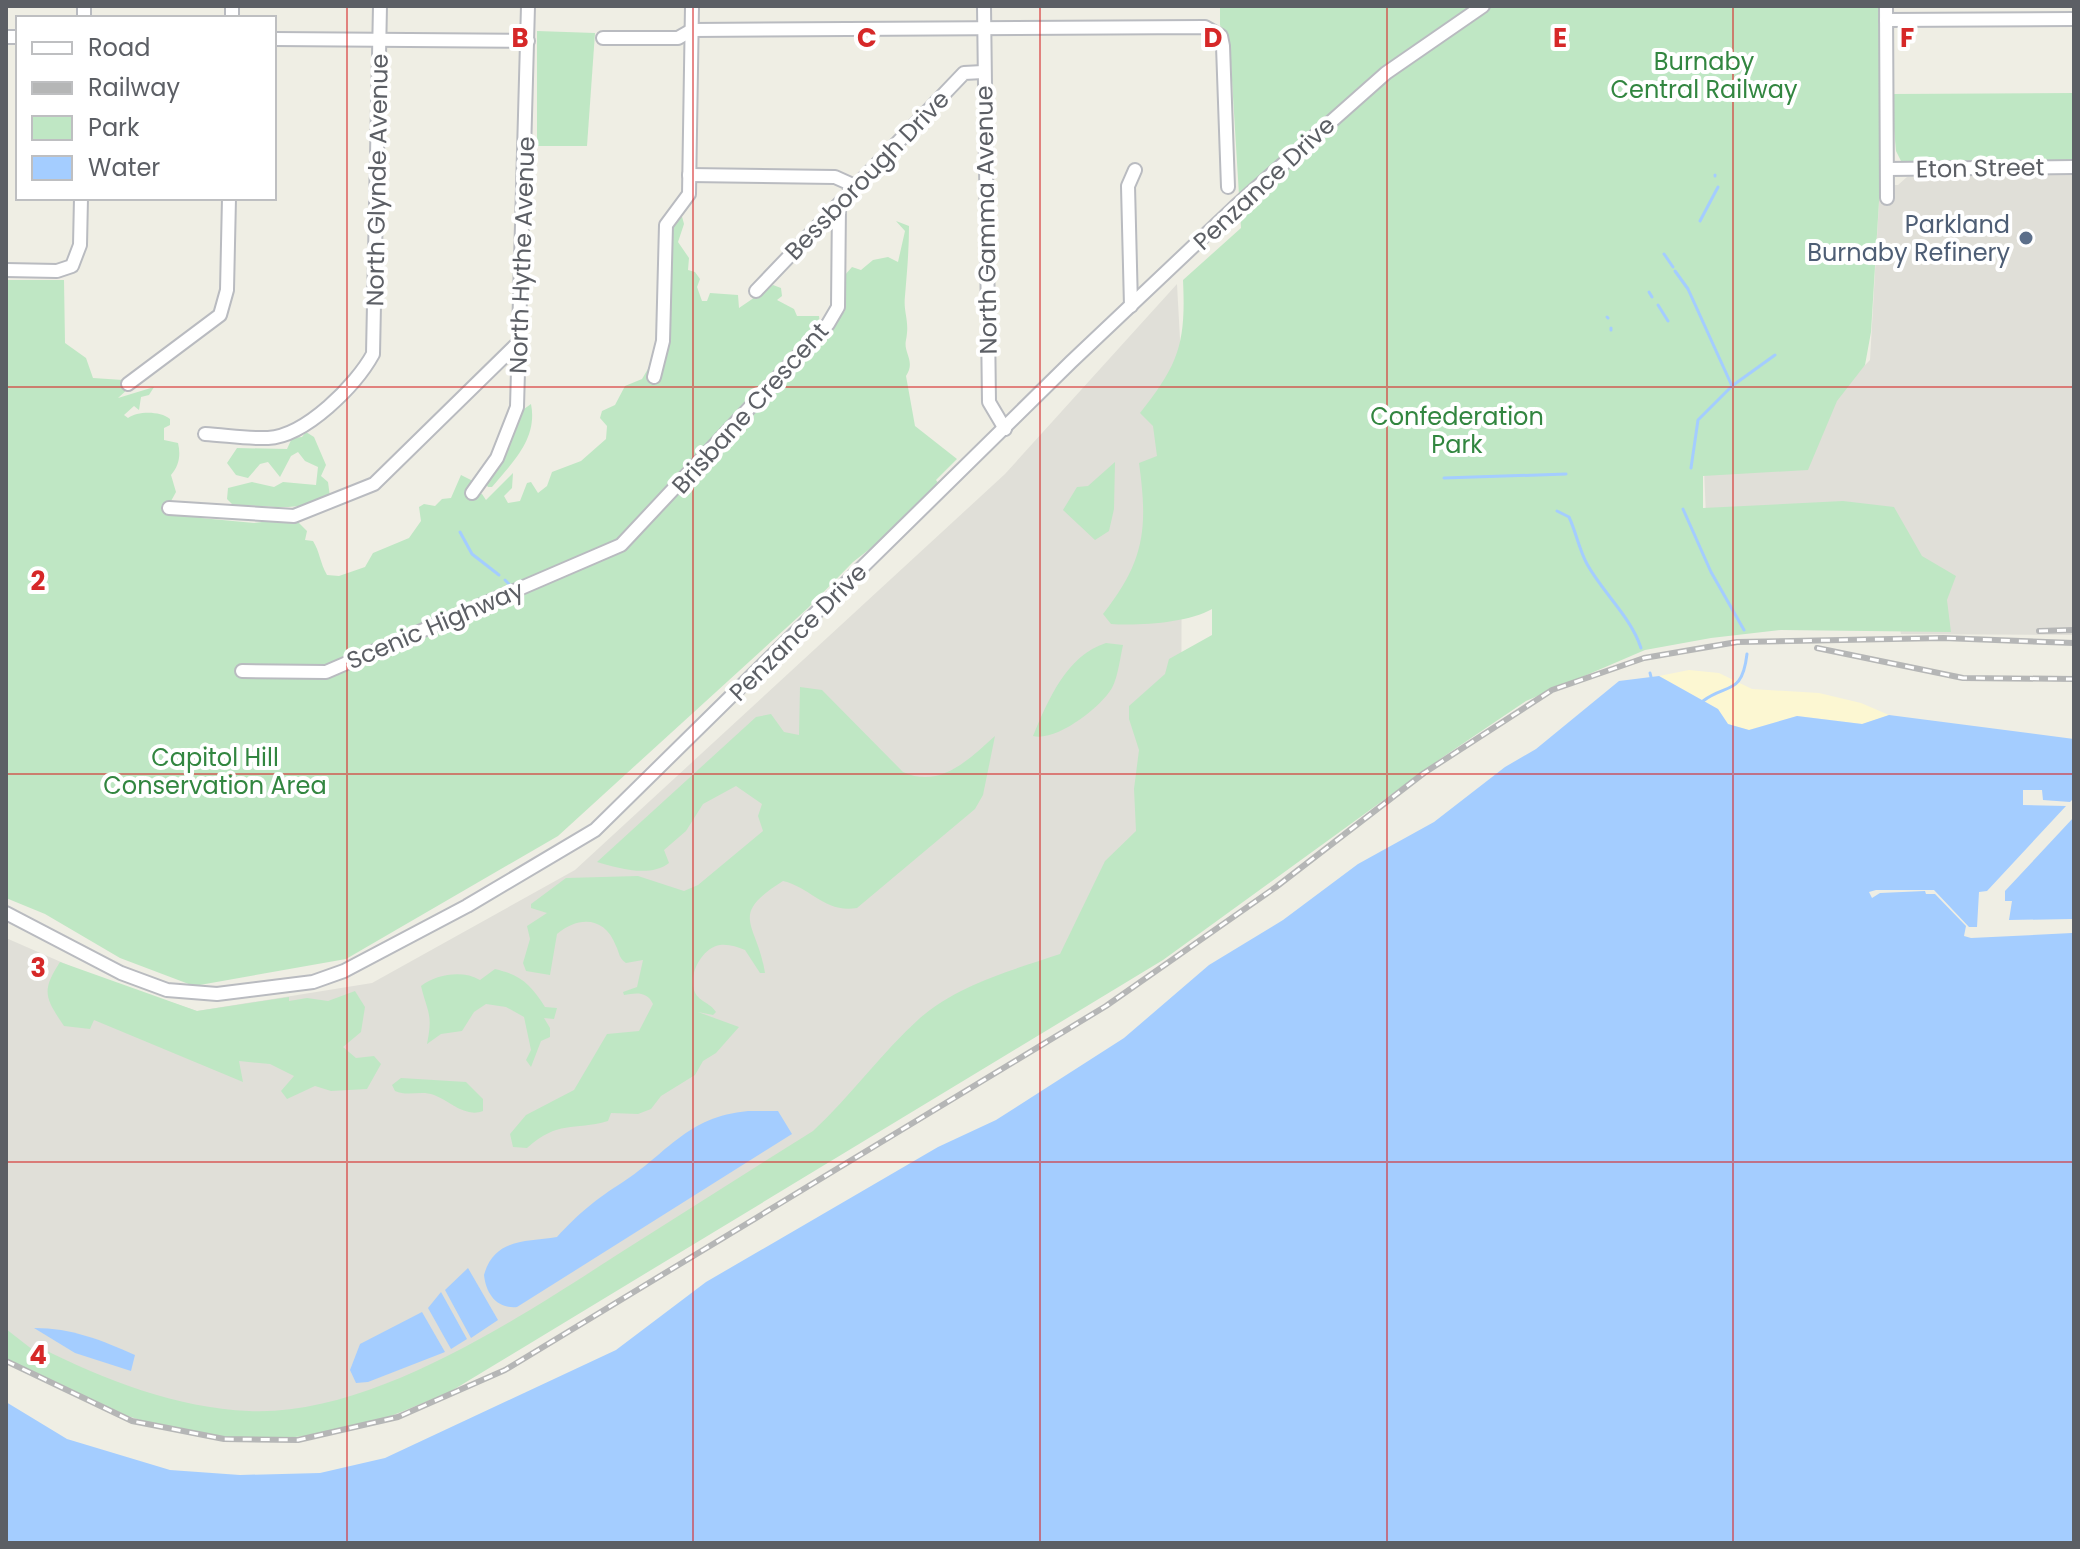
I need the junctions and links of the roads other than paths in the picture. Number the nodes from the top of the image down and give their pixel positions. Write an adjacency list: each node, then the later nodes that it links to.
1 (380, 6): 12 (street, North Glynde Avenue)
2 (528, 6): 13 (street, North Hythe Avenue)
3 (692, 6): 9 (street)
4 (984, 6): 8 (street, North Gamma Avenue)
5 (1483, 6): 27 (street, Penzance Drive)
6 (1886, 13): 7 (street); 16 (street)
7 (2074, 19)
8 (984, 27): 9 (street); 14 (street, North Gamma Avenue); 20 (street)
9 (692, 30): 10 (street); 18 (street)
10 (603, 38)
11 (276, 39): 12 (street)
12 (379, 40): 13 (street); 32 (street, North Glynde Avenue)
13 (528, 41): 28 (street, North Hythe Avenue)
14 (983, 72): 19 (street, Bessborough Drive); 31 (street, North Gamma Avenue)
15 (2074, 167): 16 (street, Eton Street)
16 (1887, 169): 21 (street)
17 (1135, 170): 27 (street)
18 (689, 175): 19 (street); 29 (street)
19 (855, 186): 24 (street, Bessborough Drive)
20 (1228, 187)
21 (1887, 198)
22 (81, 200): 25 (street)
23 (229, 200): 30 (street)
24 (839, 205): 26 (street, Bessborough Drive); 35 (street, Brisbane Crescent)
25 (6, 270)
26 (756, 291)
27 (1131, 306): 31 (street, Penzance Drive)
28 (520, 341): 33 (street, North Hythe Avenue); 34 (street)
29 (654, 377)
30 (128, 384)
31 (1005, 429): 37 (street, Penzance Drive)
32 (205, 434)
33 (472, 493)
34 (169, 508)
35 (621, 545): 36 (street, Scenic Highway)
36 (242, 671)
37 (6, 913)

